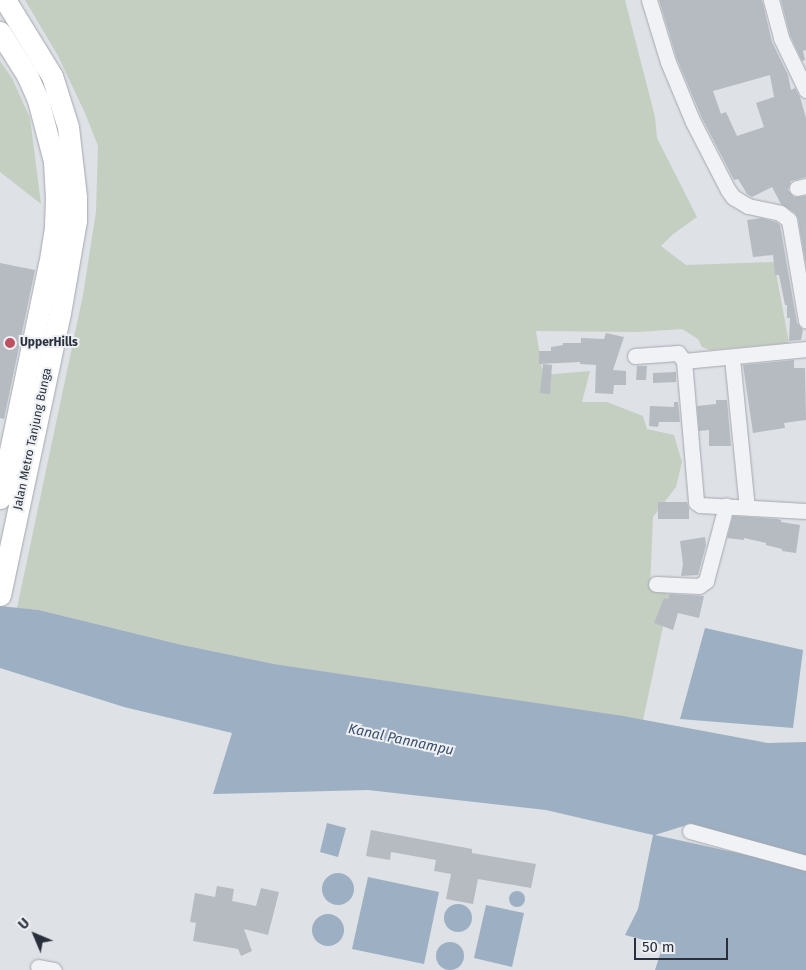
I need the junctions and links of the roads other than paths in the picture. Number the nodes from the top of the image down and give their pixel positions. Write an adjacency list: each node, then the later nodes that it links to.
1 (5, 0): 16 (main road, Jalan Metro Tanjung Bunga)
2 (649, 0): 6 (street)
3 (771, 0): 5 (street)
4 (0, 32): 11 (main road, Jalan Metro Tanjung Bunga)
5 (806, 90)
6 (806, 321)
7 (806, 349): 9 (street)
8 (635, 356): 10 (street)
9 (732, 358): 10 (street); 13 (street)
10 (684, 361): 12 (street)
11 (0, 498)
12 (726, 506): 13 (street); 15 (street)
13 (747, 507): 14 (street)
14 (806, 511)
15 (656, 584)
16 (0, 595)
17 (690, 831): 18 (street)
18 (806, 863)
19 (38, 967): 20 (street)
20 (54, 970)

